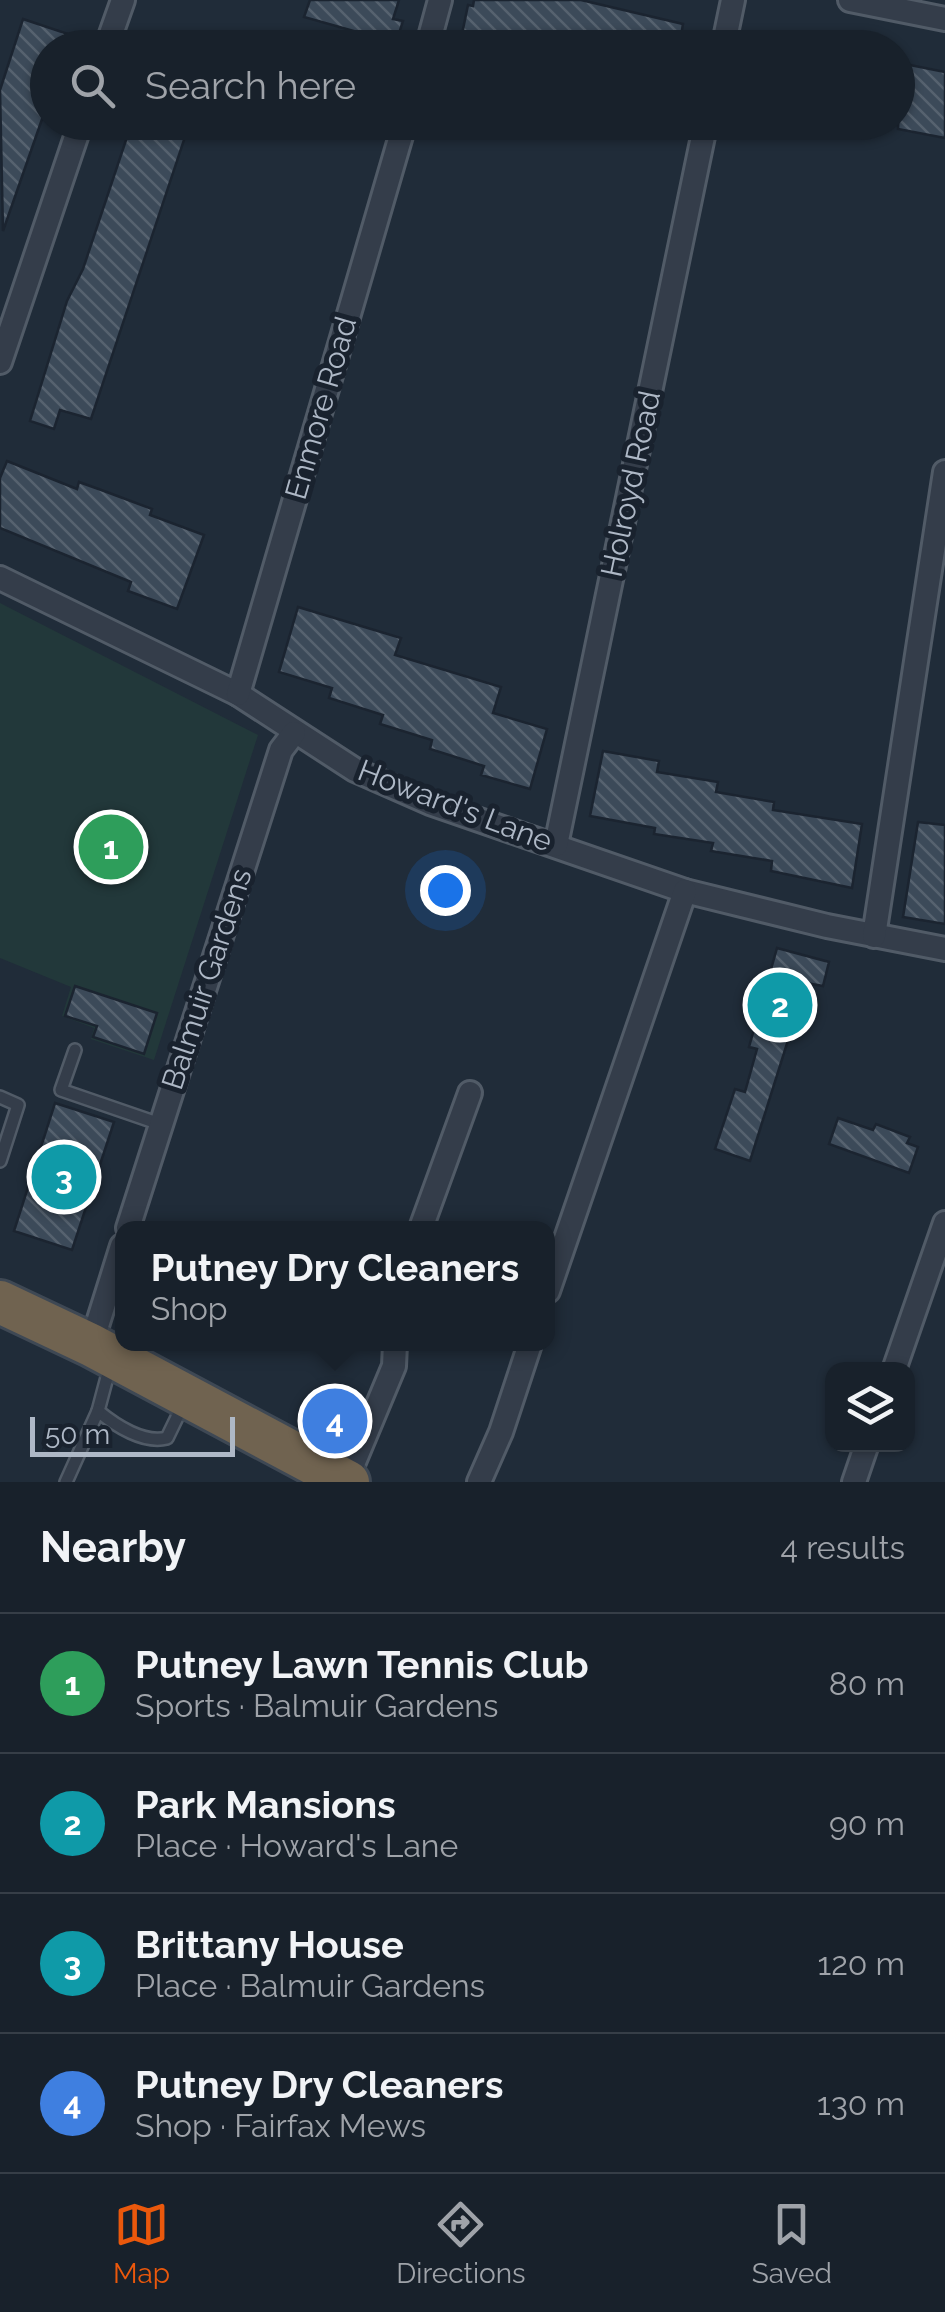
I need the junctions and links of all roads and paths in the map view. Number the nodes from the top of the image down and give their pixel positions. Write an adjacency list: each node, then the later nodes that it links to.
1 (123, 0): 6 (street)
2 (440, 0): 7 (street)
3 (733, 0): 8 (street)
4 (850, 0): 5 (street)
5 (945, 19)
6 (112, 30)
7 (432, 30)
8 (727, 30)
9 (75, 140): 12 (street)
10 (401, 140): 15 (street, Enmore Road)
11 (702, 140): 17 (street, Holroyd Road)
12 (0, 362)
13 (945, 472): 19 (street)
14 (0, 578): 15 (street, Howard's Lane)
15 (238, 694): 16 (street, Howard's Lane)
16 (294, 734): 17 (street, Howard's Lane); 24 (street, Balmuir Gardens)
17 (556, 845): 18 (street, Howard's Lane)
18 (686, 890): 19 (street, Howard's Lane); 29 (street)
19 (874, 936): 20 (street, Howard's Lane)
20 (945, 949)
21 (75, 1050): 24 (lane)
22 (470, 1093): 27 (street)
23 (0, 1097): 25 (lane)
24 (160, 1124): 26 (street, Balmuir Gardens)
25 (0, 1161)
26 (130, 1221)
27 (424, 1221)
28 (945, 1223): 35 (street)
29 (555, 1271)
30 (115, 1283): 32 (street)
31 (0, 1302): 32 (highway)
32 (102, 1351): 36 (highway); 37 (lane)
33 (395, 1351): 40 (street)
34 (528, 1351): 41 (street)
35 (897, 1362)
36 (187, 1396): 37 (lane); 40 (highway)
37 (98, 1411): 39 (lane)
38 (864, 1452): 42 (street)
39 (66, 1482)
40 (347, 1482)
41 (478, 1482)
42 (854, 1482)

